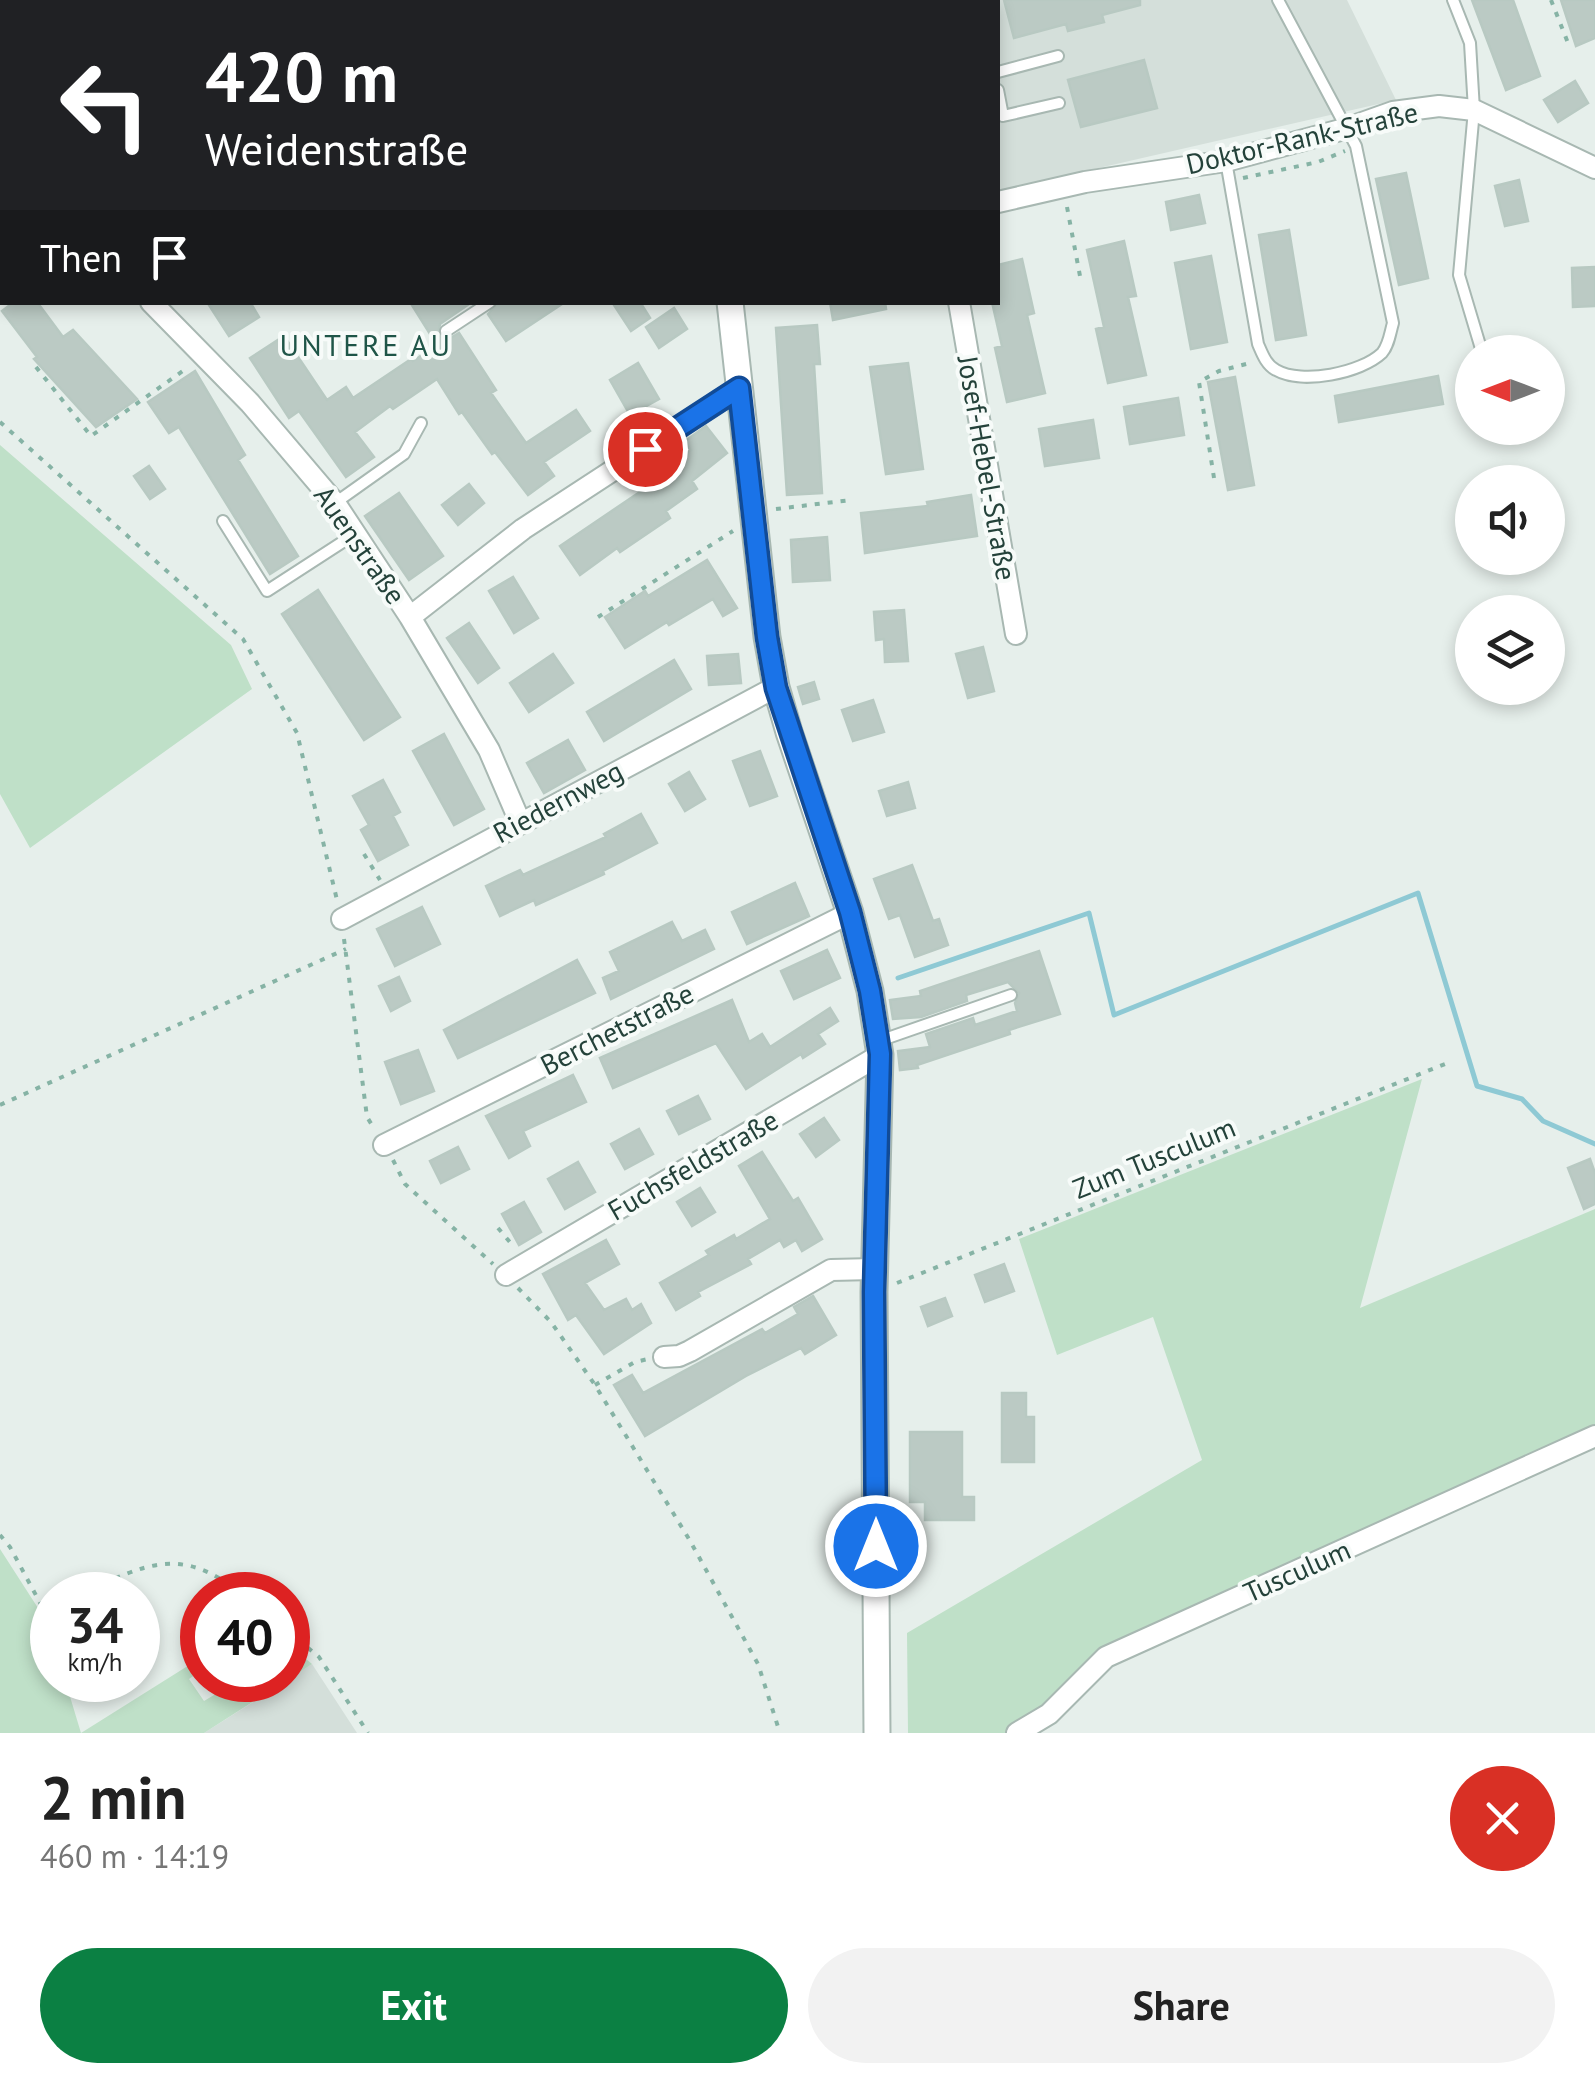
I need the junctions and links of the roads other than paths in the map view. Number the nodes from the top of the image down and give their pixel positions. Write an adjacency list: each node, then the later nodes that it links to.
1 (1278, 0): 8 (lane)
2 (1453, 0): 7 (lane)
3 (1058, 56): 4 (lane)
4 (1000, 71)
5 (1000, 100): 6 (lane)
6 (1059, 103)
7 (1474, 110): 8 (street, Doktor-Rank-Straße); 10 (street, Doktor-Rank-Straße); 17 (lane)
8 (1348, 128): 9 (street, Doktor-Rank-Straße); 9 (lane)
9 (1226, 162): 11 (street, Doktor-Rank-Straße)
10 (1595, 168)
11 (1000, 202)
12 (154, 305): 20 (street, Auenstraße)
13 (485, 305): 16 (lane)
14 (730, 305): 18 (street)
15 (960, 305): 24 (street, Josef-Hebel-Straße)
16 (446, 331)
17 (1477, 335)
18 (739, 388): 23 (street); 25 (street)
19 (422, 423): 20 (lane)
20 (334, 503): 22 (street, Auenstraße)
21 (222, 521): 22 (lane)
22 (355, 534): 23 (street, Auenstraße)
23 (410, 617): 26 (street, Auenstraße)
24 (1016, 634)
25 (776, 688): 26 (street, Riedernweg); 27 (street)
26 (520, 822): 28 (street, Riedernweg)
27 (850, 912): 30 (street); 31 (street, Berchetstraße)
28 (342, 919)
29 (1010, 995): 30 (lane)
30 (879, 1048): 32 (street, Fuchsfeldstraße); 33 (street)
31 (384, 1145)
32 (506, 1275)
33 (874, 1280): 34 (street); 36 (street)
34 (664, 1357)
35 (1595, 1436): 37 (street, Tusculum)
36 (877, 1733)
37 (1017, 1733)

